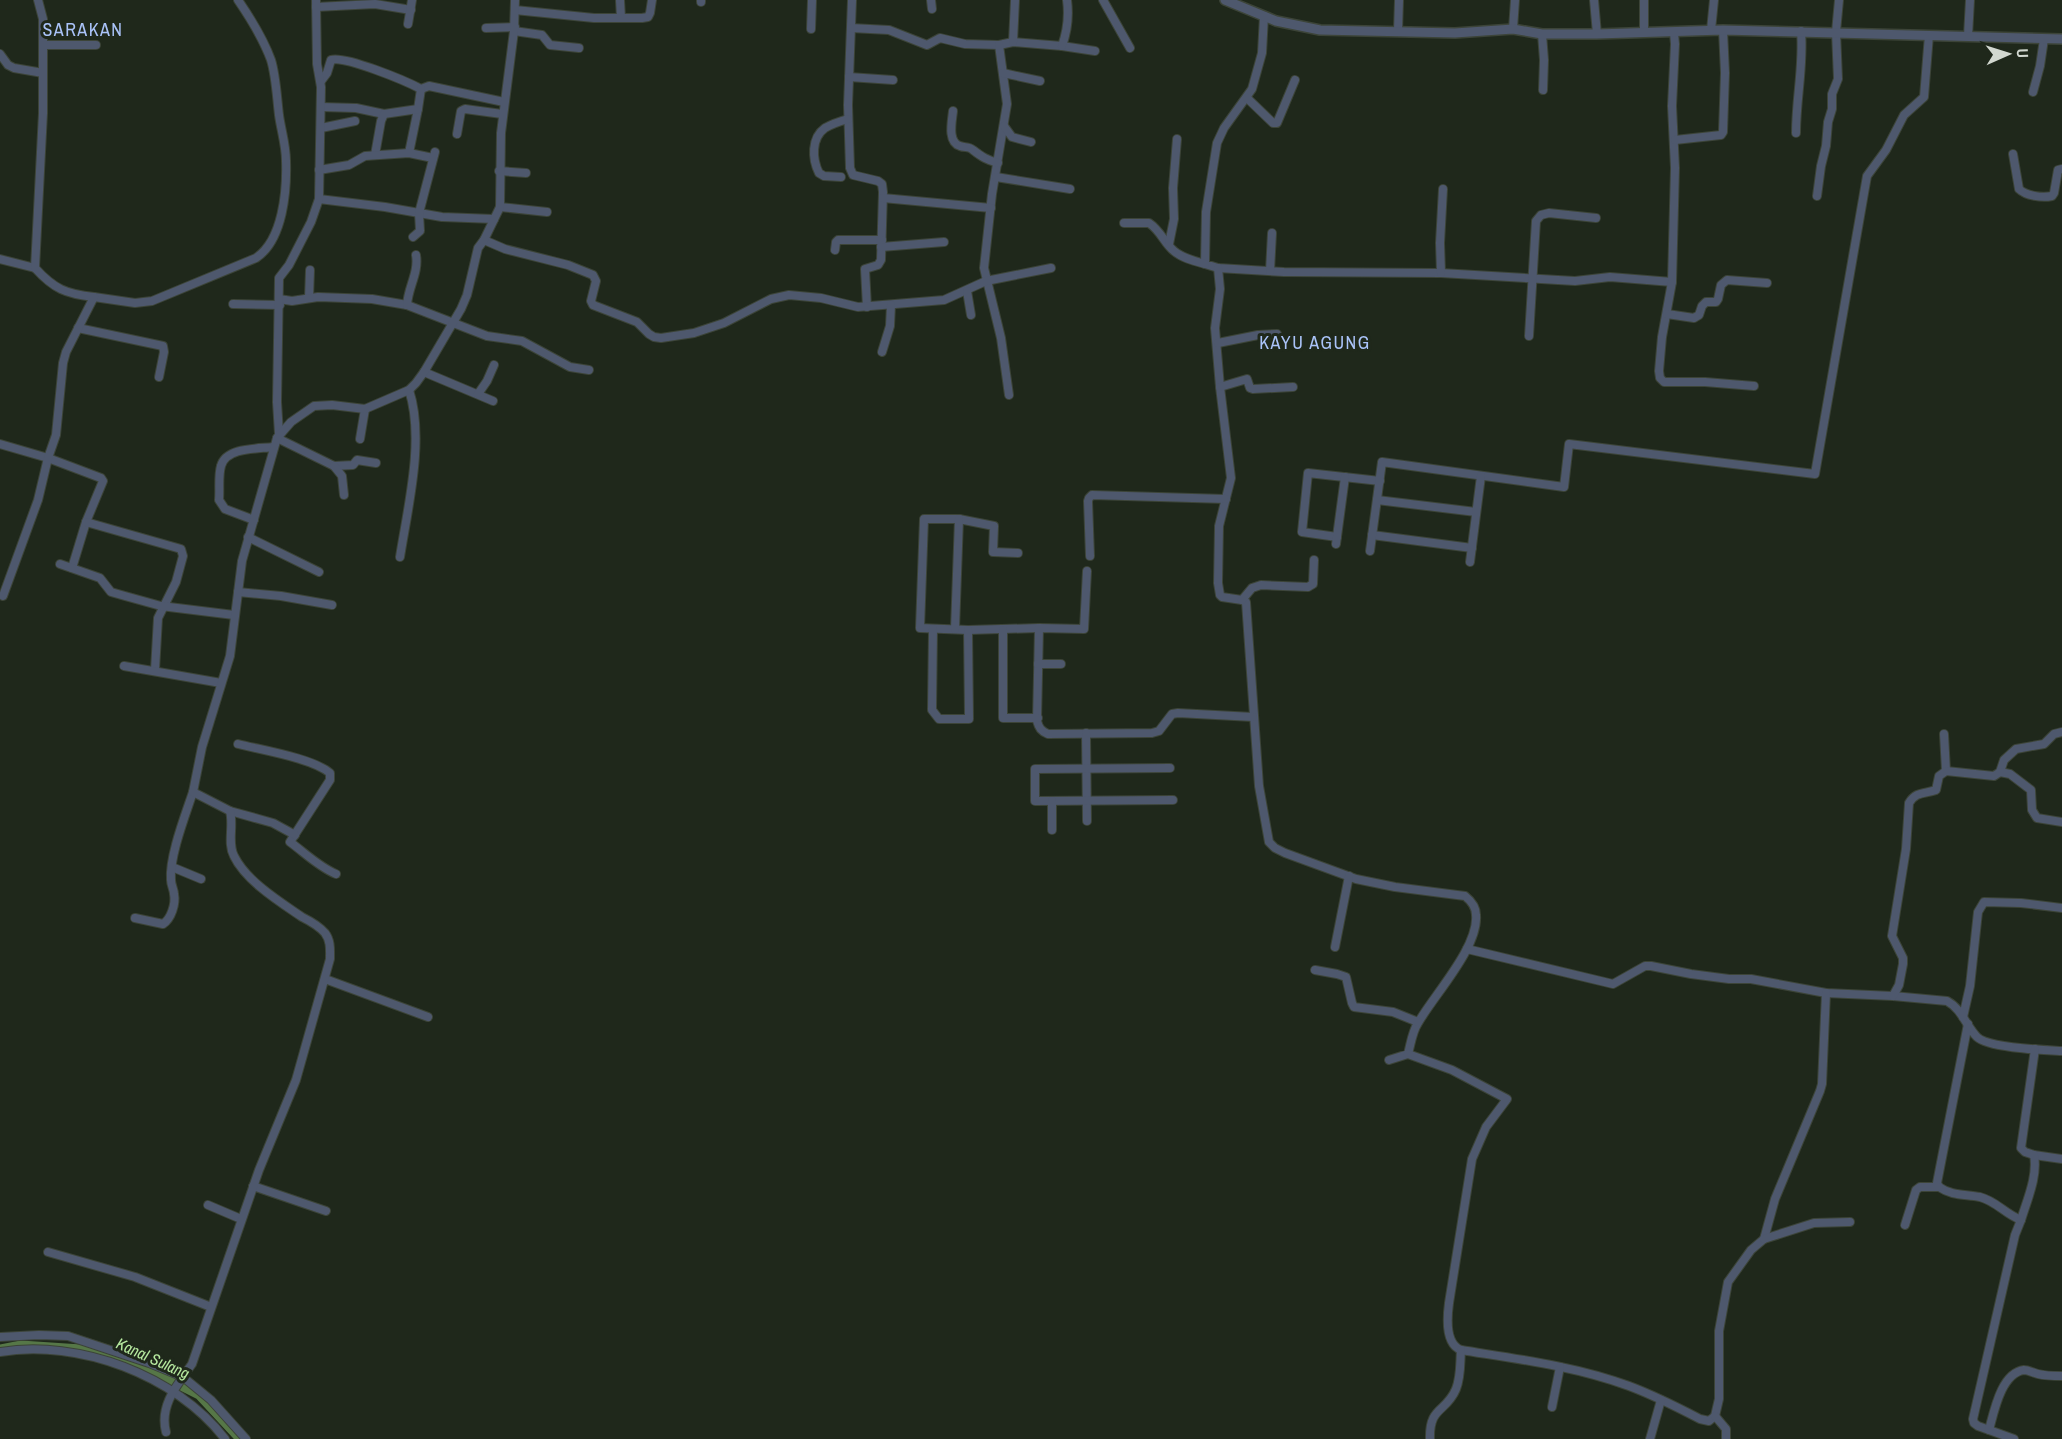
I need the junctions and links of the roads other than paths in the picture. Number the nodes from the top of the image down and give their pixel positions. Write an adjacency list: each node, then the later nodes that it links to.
1 (38, 0): 48 (street)
2 (238, 0): 125 (street)
3 (412, 0): 24 (street)
4 (515, 0): 25 (street)
5 (620, 0): 27 (street)
6 (652, 0): 27 (street)
7 (812, 0): 32 (street)
8 (852, 0): 30 (street)
9 (931, 0): 23 (street)
10 (1015, 0): 47 (street)
11 (1067, 0): 51 (street)
12 (1103, 0): 53 (street)
13 (1225, 0): 26 (street)
14 (1399, 0): 36 (street)
15 (1515, 0): 33 (street)
16 (1594, 0): 42 (street)
17 (1644, 0): 39 (street)
18 (1714, 0): 34 (street)
19 (1839, 0): 38 (street)
20 (1970, 0): 44 (street)
21 (376, 2): 22 (street); 24 (street)
22 (316, 4): 61 (street)
23 (932, 9)
24 (411, 10): 28 (street)
25 (515, 10): 27 (street); 31 (street)
26 (1264, 16): 36 (street); 66 (street)
27 (621, 18)
28 (408, 24)
29 (486, 28): 31 (street)
30 (851, 28): 50 (street); 58 (street)
31 (514, 29): 52 (street); 67 (street)
32 (812, 29)
33 (1513, 29): 36 (street); 41 (street)
34 (1711, 30): 35 (street); 40 (street)
35 (1723, 30): 37 (street); 80 (street)
36 (1398, 31)
37 (1801, 31): 38 (street); 77 (street)
38 (1836, 32): 43 (street); 94 (street)
39 (1644, 33): 40 (street); 42 (street)
40 (1674, 33): 80 (street)
41 (1542, 34): 42 (street); 64 (street)
42 (1597, 34)
43 (1929, 35): 44 (street); 159 (street)
44 (1968, 36): 45 (street)
45 (2044, 39): 46 (street); 65 (street)
46 (2062, 39)
47 (1013, 42): 50 (street); 51 (street)
48 (43, 45): 49 (street); 56 (street)
49 (96, 45)
50 (999, 45): 57 (street)
51 (1062, 46): 54 (street)
52 (579, 48)
53 (1130, 48)
54 (1095, 51)
55 (0, 54): 56 (street)
56 (43, 72): 114 (street)
57 (1003, 74): 62 (street); 75 (street)
58 (849, 78): 59 (street); 73 (street)
59 (893, 80)
60 (1295, 80): 66 (street)
61 (321, 81): 63 (street); 68 (street)
62 (1040, 81)
63 (421, 89): 67 (street); 69 (street)
64 (1543, 90)
65 (2032, 92)
66 (1247, 98): 113 (street)
67 (504, 102): 72 (street)
68 (321, 107): 71 (street); 76 (street)
69 (418, 109): 71 (street); 82 (street)
70 (953, 111): 85 (street)
71 (384, 114): 84 (street)
72 (502, 114): 78 (street); 88 (street)
73 (848, 119): 90 (street); 95 (street)
74 (355, 121): 76 (street)
75 (1004, 126): 81 (street); 85 (street)
76 (321, 128): 87 (street)
77 (1796, 133)
78 (457, 134)
79 (1177, 139): 109 (street)
80 (1675, 140): 122 (street)
81 (1030, 142)
82 (409, 153): 84 (street); 100 (street)
83 (2013, 154): 86 (street)
84 (375, 155): 87 (street)
85 (998, 164): 91 (street)
86 (2062, 169)
87 (319, 170): 96 (street)
88 (499, 171): 89 (street); 97 (street)
89 (526, 173)
90 (841, 177)
91 (996, 177): 92 (street); 98 (street)
92 (1070, 189)
93 (1443, 189): 119 (street)
94 (1817, 196)
95 (883, 198): 98 (street); 108 (street)
96 (319, 200): 100 (street); 127 (street)
97 (500, 207): 99 (street); 102 (street)
98 (991, 208): 121 (street)
99 (547, 212)
100 (419, 213): 102 (street); 105 (street)
101 (1596, 218): 120 (street)
102 (494, 219): 106 (street)
103 (1124, 223): 109 (street)
104 (1272, 233): 118 (street)
105 (413, 237)
106 (484, 240): 131 (street); 134 (street)
107 (944, 242): 108 (street)
108 (881, 244): 110 (street); 131 (street)
109 (1169, 244): 113 (street)
110 (835, 250)
111 (416, 255): 129 (street)
112 (0, 259): 114 (street)
113 (1204, 264): 116 (street)
114 (35, 268): 125 (street)
115 (1051, 268): 121 (street)
116 (1218, 268): 118 (street); 138 (street)
117 (310, 270): 126 (street)
118 (1270, 271): 119 (street)
119 (1441, 273): 120 (street)
120 (1533, 278): 122 (street); 137 (street)
121 (986, 281): 124 (street); 149 (street)
122 (1672, 282): 132 (street)
123 (1767, 283): 132 (street)
124 (967, 291): 130 (street); 133 (street)
125 (94, 297): 135 (street)
126 (309, 298): 127 (street); 129 (street)
127 (280, 302): 128 (street); 152 (street)
128 (233, 304)
129 (407, 305): 134 (street)
130 (891, 305): 131 (street); 139 (street)
131 (867, 307)
132 (1667, 314): 144 (street)
133 (971, 315)
134 (454, 322): 141 (street); 142 (street)
135 (78, 328): 143 (street); 156 (street)
136 (1276, 334): 138 (street)
137 (1529, 336)
138 (1218, 343): 145 (street)
139 (882, 352)
140 (494, 365): 148 (street)
141 (589, 370)
142 (424, 372): 147 (street); 148 (street)
143 (159, 377)
144 (1754, 386)
145 (1220, 387): 146 (street); 163 (street)
146 (1293, 387)
147 (409, 390): 151 (street); 175 (street)
148 (478, 394): 150 (street)
149 (1009, 395)
150 (493, 401)
151 (365, 409): 152 (street); 153 (street)
152 (278, 436): 155 (street); 158 (street)
153 (360, 439)
154 (0, 444): 156 (street)
155 (273, 447): 167 (street); 167 (street)
156 (48, 458): 168 (street); 183 (street)
157 (376, 463): 158 (street)
158 (334, 466): 162 (street)
159 (1481, 476): 161 (street); 165 (street)
160 (1345, 477): 160 (street); 161 (street)
161 (1380, 481): 164 (street)
162 (344, 495)
163 (1226, 498): 174 (street); 184 (street)
164 (1377, 500): 165 (street); 169 (street)
165 (1476, 512): 171 (street)
166 (959, 519): 173 (street); 189 (street); 190 (street)
167 (254, 520): 170 (street)
168 (86, 522): 179 (street); 186 (street)
169 (1372, 535): 171 (street); 172 (street)
170 (248, 537): 181 (street); 182 (street)
171 (1472, 548): 177 (street)
172 (1370, 551)
173 (1018, 553)
174 (1090, 556)
175 (400, 557)
176 (1314, 560): 184 (street)
177 (1470, 562)
178 (60, 564): 179 (street)
179 (72, 568): 186 (street)
180 (1087, 571): 188 (street)
181 (319, 572)
182 (238, 592): 185 (street); 187 (street)
183 (3, 596)
184 (1242, 600): 198 (street)
185 (332, 605)
186 (165, 607): 187 (street); 196 (street)
187 (234, 615): 197 (street)
188 (1039, 628): 192 (street); 193 (street)
189 (933, 629): 190 (street); 191 (street)
190 (955, 629): 191 (street)
191 (968, 630): 192 (street)
192 (1003, 630): 199 (street)
193 (1038, 664): 194 (street); 199 (street)
194 (1060, 664)
195 (124, 666): 196 (street)
196 (155, 670): 197 (street)
197 (221, 683): 208 (street)
198 (1253, 717): 201 (street); 219 (street)
199 (1038, 718): 201 (street)
200 (2062, 732): 207 (street)
201 (1086, 733): 205 (street)
202 (1944, 734): 206 (street)
203 (238, 744): 216 (street)
204 (1170, 768): 205 (street)
205 (1086, 769): 210 (street); 211 (street)
206 (1946, 771): 207 (street); 228 (street)
207 (2000, 772): 214 (street)
208 (193, 792): 212 (street); 217 (street)
209 (1173, 800): 211 (street)
210 (1052, 801): 211 (street); 215 (street)
211 (1087, 801): 213 (street)
212 (230, 811): 216 (street); 226 (street)
213 (1087, 821)
214 (2062, 822)
215 (1052, 830)
216 (295, 835): 218 (street)
217 (172, 867): 220 (street); 222 (street)
218 (336, 874)
219 (1348, 876): 223 (street); 224 (street)
220 (201, 879)
221 (2062, 908): 230 (street)
222 (135, 918)
223 (1335, 947)
224 (1467, 949): 227 (street); 231 (street)
225 (1315, 970): 231 (street)
226 (325, 979): 229 (street); 238 (street)
227 (1826, 993): 228 (street); 246 (street)
228 (1893, 996): 230 (street)
229 (428, 1017)
230 (1965, 1020): 232 (street); 239 (street)
231 (1418, 1022): 234 (street)
232 (2035, 1049): 233 (street); 236 (street)
233 (2062, 1051)
234 (1408, 1054): 235 (street); 250 (street)
235 (1389, 1060)
236 (2034, 1155): 237 (street); 243 (street)
237 (2062, 1159)
238 (253, 1186): 241 (street); 242 (street)
239 (1938, 1187): 243 (street); 245 (street)
240 (208, 1205): 242 (street)
241 (326, 1211)
242 (241, 1219): 248 (street)
243 (2021, 1220): 259 (street)
244 (1850, 1222): 246 (street)
245 (1905, 1225)
246 (1764, 1239): 258 (street)
247 (48, 1252): 248 (street)
248 (212, 1306): 254 (street)
249 (0, 1337): 254 (street)
250 (1461, 1350): 252 (street); 263 (street)
251 (0, 1352): 255 (street)
252 (1560, 1367): 256 (street); 257 (street)
253 (2062, 1376): 259 (street)
254 (182, 1379): 255 (street); 262 (street)
255 (175, 1389): 260 (street); 261 (street)
256 (1661, 1400): 258 (street); 264 (street)
257 (1552, 1407)
258 (1715, 1416): 265 (street)
259 (1989, 1430): 266 (street)
260 (166, 1432)
261 (225, 1439)
262 (246, 1439)
263 (1430, 1439)
264 (1650, 1439)
265 (1726, 1439)
266 (2014, 1439)

